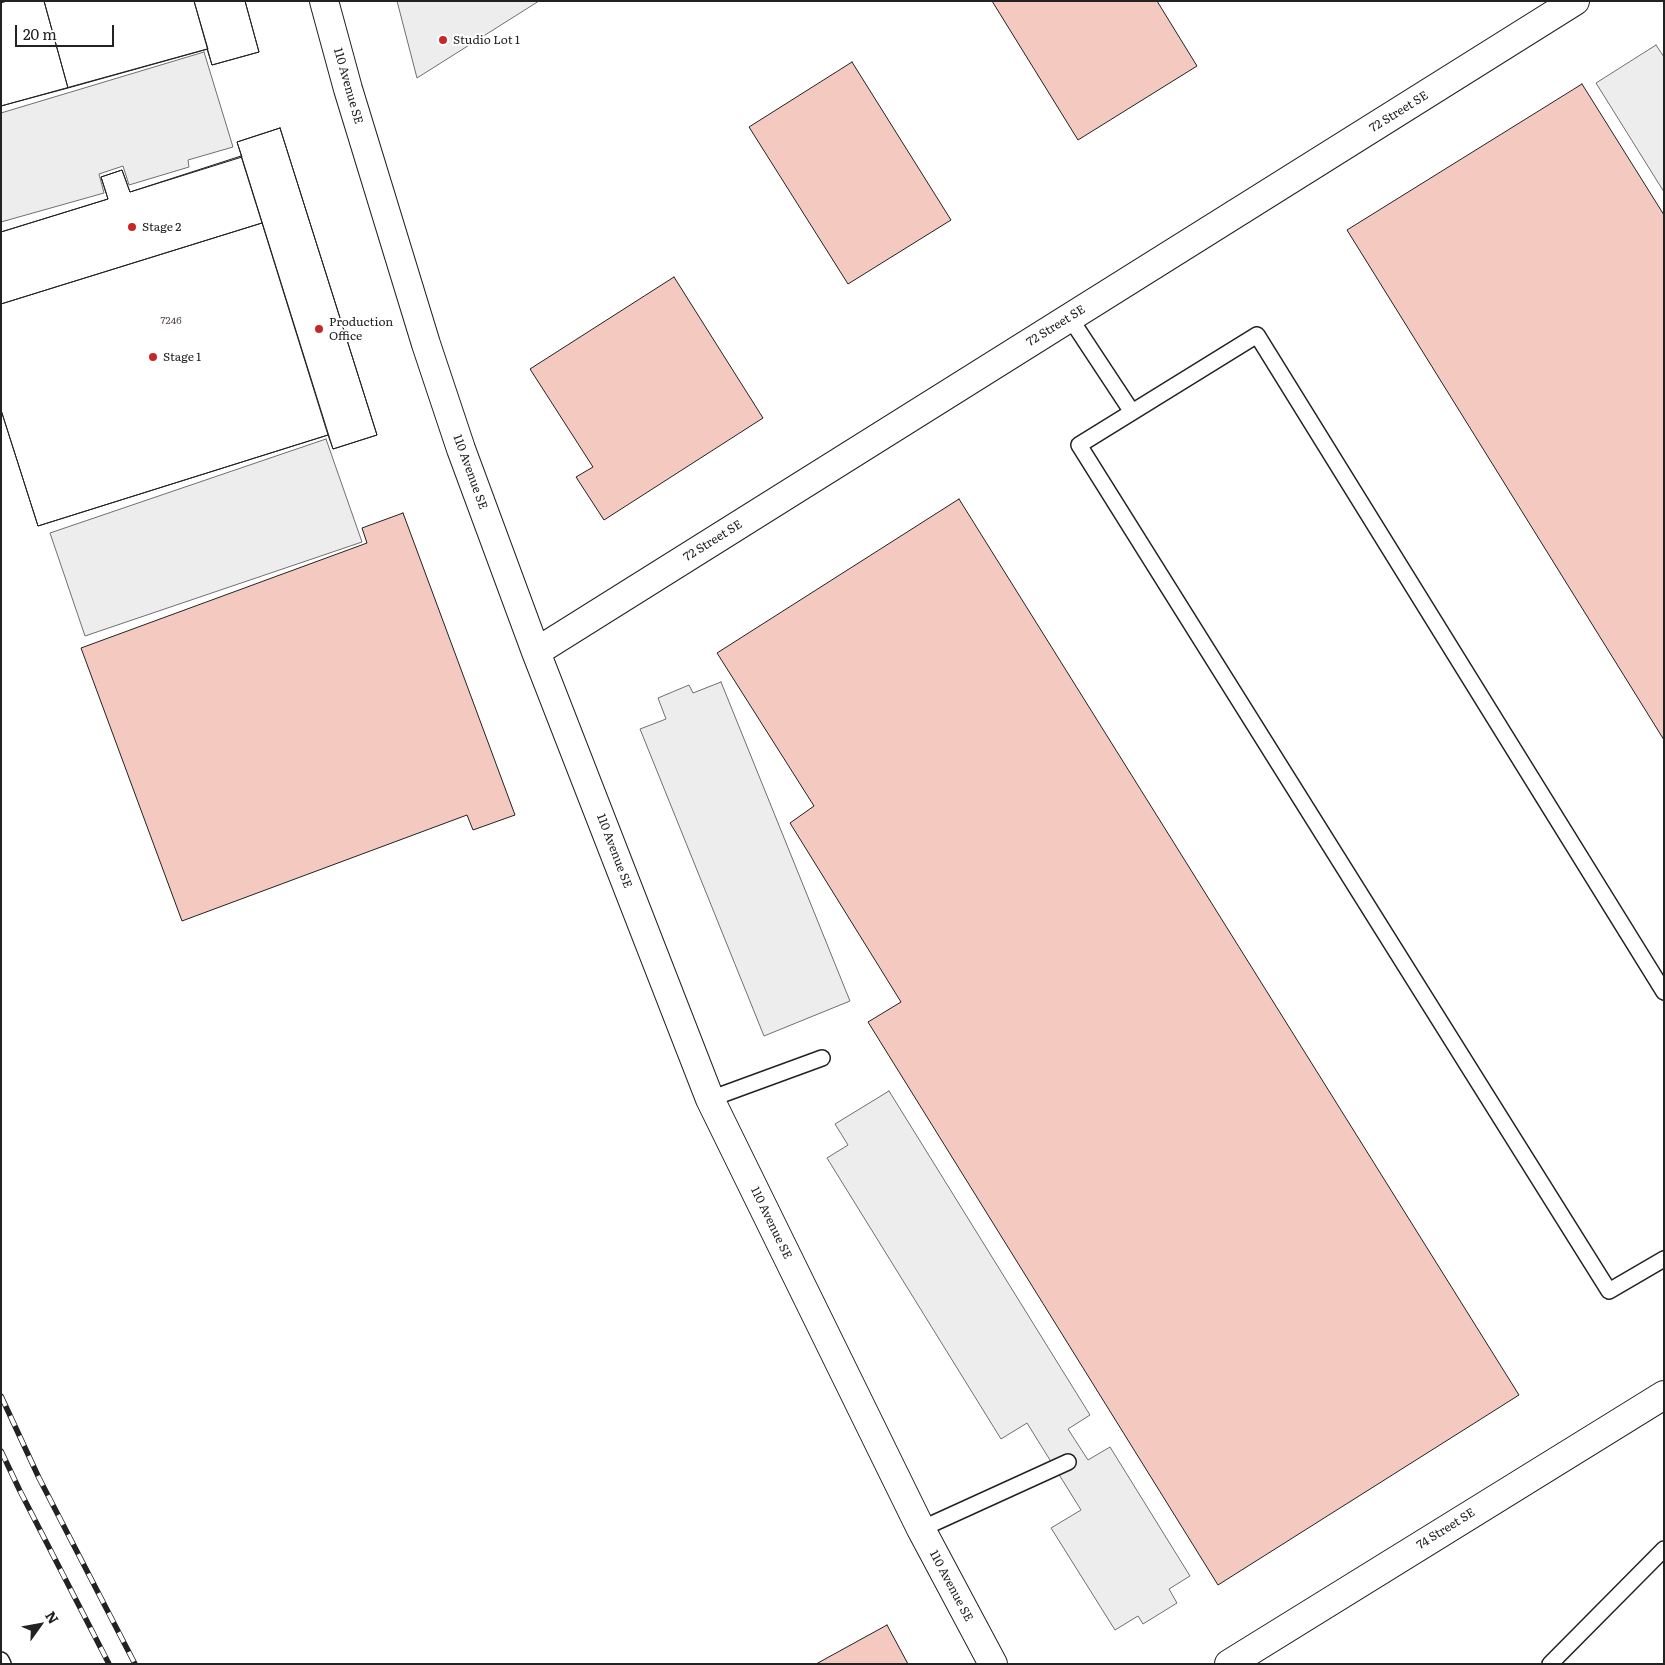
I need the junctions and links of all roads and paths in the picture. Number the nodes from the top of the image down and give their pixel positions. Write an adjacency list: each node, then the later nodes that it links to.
1 (324, 1): 5 (street, 110 Avenue SE)
2 (1576, 1): 3 (street, 72 Street SE)
3 (1070, 318): 4 (lane); 5 (street, 72 Street SE)
4 (1132, 412): 6 (lane); 9 (lane)
5 (536, 652): 8 (street, 110 Avenue SE)
6 (1664, 992)
7 (822, 1058): 8 (lane)
8 (710, 1100): 12 (street, 110 Avenue SE)
9 (1662, 1263)
10 (1664, 1395): 17 (street, 74 Street SE)
11 (1068, 1462): 12 (lane)
12 (921, 1529): 16 (street, 110 Avenue SE)
13 (1664, 1549): 18 (lane)
14 (1, 1660): 15 (lane)
15 (3, 1664)
16 (993, 1664)
17 (1229, 1664)
18 (1550, 1664)

